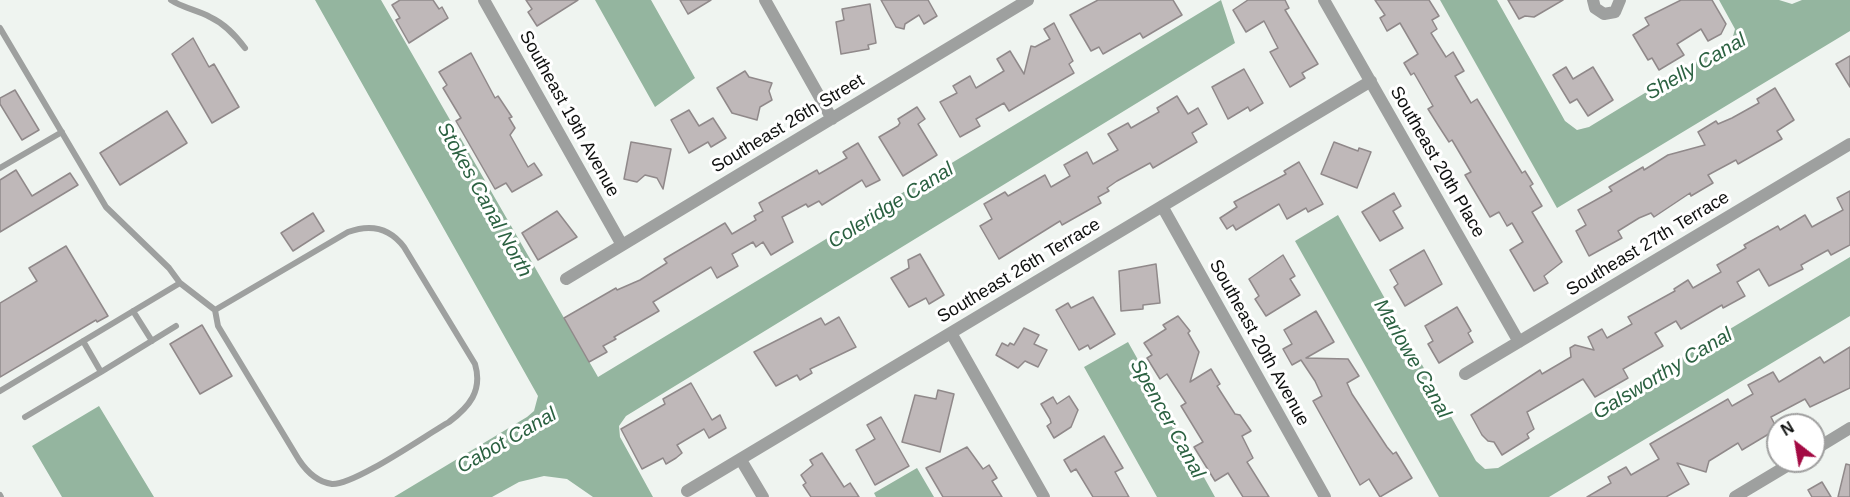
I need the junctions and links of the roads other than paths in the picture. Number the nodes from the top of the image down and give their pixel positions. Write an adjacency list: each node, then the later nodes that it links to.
1 (171, 0): 9 (lane)
2 (484, 0): 16 (street, Southeast 19th Avenue)
3 (765, 0): 11 (street)
4 (1028, 0): 11 (street, Southeast 26th Street)
5 (1324, 0): 10 (street, Southeast 20th Place)
6 (1593, 0): 7 (street)
7 (1620, 0)
8 (0, 28): 12 (lane)
9 (245, 48)
10 (1371, 81): 15 (street, Southeast 26th Terrace); 25 (street, Southeast 20th Place)
11 (832, 119): 16 (street, Southeast 26th Street)
12 (62, 132): 14 (lane); 18 (lane)
13 (1850, 144): 25 (street, Southeast 27th Terrace)
14 (0, 168)
15 (1162, 206): 22 (street, Southeast 26th Terrace); 37 (street, Southeast 20th Avenue)
16 (622, 245): 17 (street, Southeast 26th Street)
17 (566, 279)
18 (180, 283): 19 (lane); 20 (lane)
19 (214, 310): 19 (lane)
20 (134, 311): 23 (lane); 24 (lane)
21 (176, 326): 24 (lane)
22 (951, 333): 32 (street, Southeast 26th Terrace); 36 (street)
23 (83, 341): 26 (lane); 28 (lane)
24 (152, 341): 26 (lane)
25 (1519, 342): 27 (street, Southeast 27th Terrace)
26 (101, 372): 29 (lane)
27 (1465, 374)
28 (0, 391)
29 (25, 417)
30 (1850, 428): 31 (street)
31 (1826, 443)
32 (741, 460): 34 (street, Southeast 26th Terrace); 35 (street)
33 (1775, 473): 38 (street)
34 (687, 491)
35 (763, 497)
36 (1044, 497)
37 (1325, 497)
38 (1735, 497)

